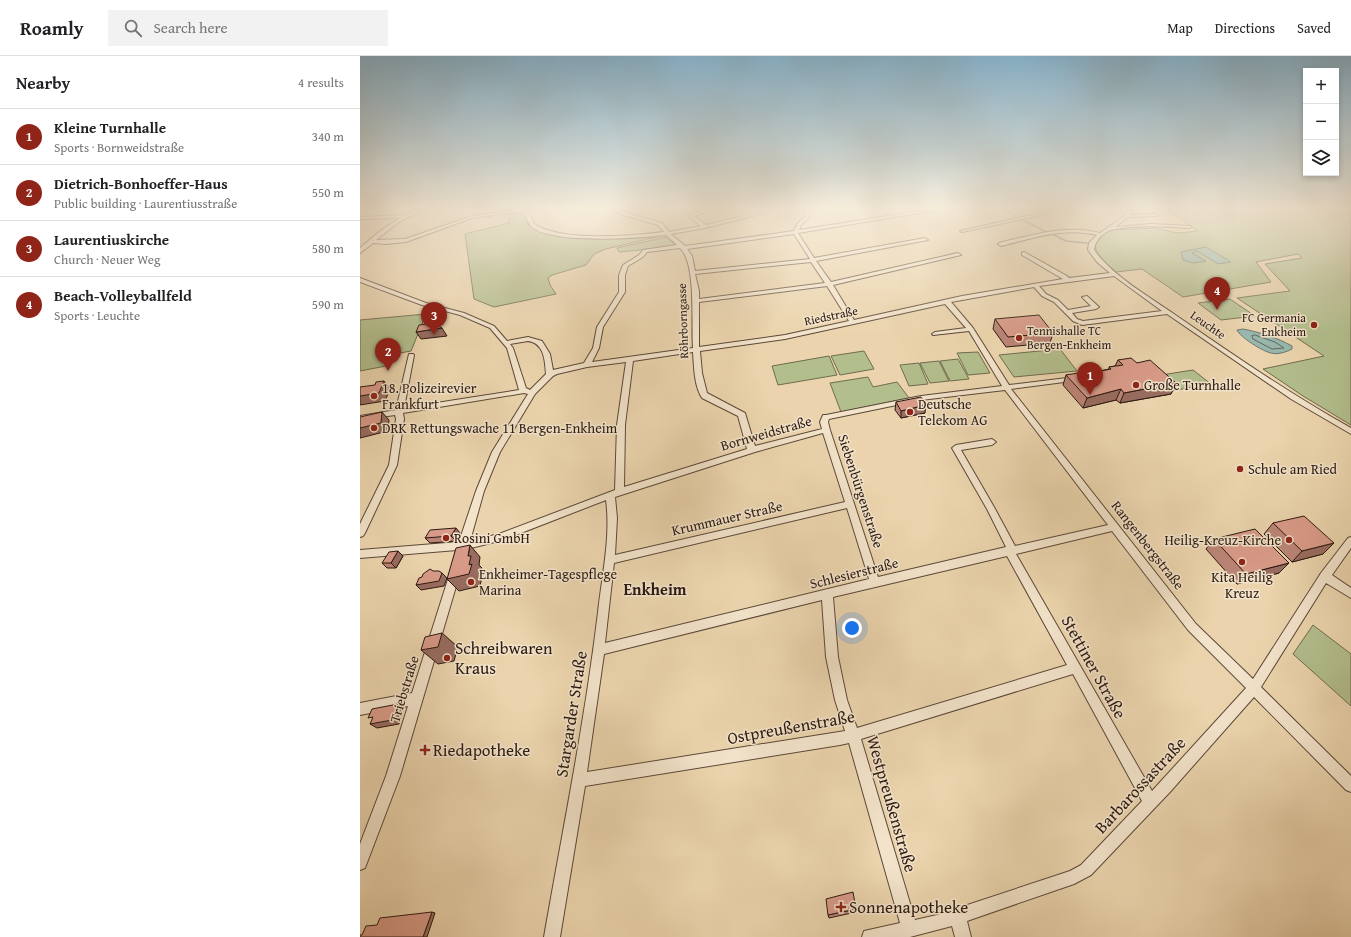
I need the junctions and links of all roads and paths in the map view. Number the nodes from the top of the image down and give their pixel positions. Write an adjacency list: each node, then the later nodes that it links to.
1 (646, 250): 27 (street)
2 (685, 250): 9 (street, Röhrborngasse)
3 (806, 250): 8 (street)
4 (868, 250): 8 (street)
5 (1092, 250): 10 (street, Leuchte)
6 (1024, 254): 12 (street)
7 (958, 255): 13 (street)
8 (812, 260): 9 (street); 13 (street)
9 (692, 273): 16 (street, Röhrborngasse)
10 (1115, 274): 12 (street, Riedstraße); 19 (street, Leuchte)
11 (360, 280): 23 (street)
12 (1067, 280): 14 (street, Riedstraße)
13 (828, 284): 16 (street); 20 (street)
14 (1035, 286): 17 (street, Riedstraße); 18 (street)
15 (1085, 297): 18 (street)
16 (696, 301): 24 (street, Röhrborngasse)
17 (947, 302): 20 (street, Riedstraße); 21 (street, Rangenbergstraße)
18 (1067, 312): 19 (street)
19 (1168, 312): 35 (street, Leuchte)
20 (852, 323): 24 (street, Riedstraße)
21 (971, 328): 22 (street); 30 (street, Rangenbergstraße)
22 (935, 334)
23 (507, 343): 28 (street); 31 (street)
24 (696, 350): 26 (street, Riedstraße); 37 (street, Röhrborngasse)
25 (411, 355): 32 (street)
26 (630, 359): 27 (street, Riedstraße); 38 (street, Stargarder Straße)
27 (587, 365): 28 (street, Riedstraße)
28 (550, 374): 31 (street, Triebstraße)
29 (1072, 380): 30 (street, Bornweidstraße)
30 (1007, 388): 34 (street, Bornweidstraße); 40 (street, Rangenbergstraße)
31 (528, 392): 32 (street); 43 (street, Triebstraße)
32 (399, 412): 33 (street); 41 (street)
33 (360, 418)
34 (826, 430): 37 (street, Bornweidstraße); 39 (street, Siebenbürgenstraße)
35 (1351, 431)
36 (992, 442): 44 (street, Stettiner Straße)
37 (752, 450): 38 (street, Bornweidstraße)
38 (614, 494): 43 (street, Bornweidstraße); 46 (street, Stargarder Straße)
39 (851, 504): 46 (street, Krummauer Straße); 48 (street, Siebenbürgenstraße)
40 (1115, 526): 44 (street, Schlesierstraße); 53 (street, Rangenbergstraße)
41 (360, 533)
42 (1351, 541): 47 (street, Barbarossastraße)
43 (463, 546): 45 (street, Bornweidstraße); 54 (street, Triebstraße)
44 (1011, 550): 48 (street, Schlesierstraße); 52 (street, Stettiner Straße)
45 (360, 554)
46 (609, 560): 51 (street, Stargarder Straße)
47 (1325, 576): 50 (street); 53 (street, Barbarossastraße)
48 (875, 582): 49 (street, Schlesierstraße)
49 (827, 594): 51 (street, Schlesierstraße); 56 (street, Westpreußenstraße)
50 (1351, 594)
51 (600, 650): 57 (street, Stargarder Straße)
52 (1075, 668): 56 (street, Ostpreußenstraße); 59 (street, Stettiner Straße)
53 (1254, 688): 58 (street, Rangenbergstraße); 59 (street, Barbarossastraße)
54 (418, 698): 55 (street); 60 (street, Triebstraße)
55 (360, 709)
56 (853, 735): 57 (street, Ostpreußenstraße); 62 (street, Westpreußenstraße)
57 (578, 780): 63 (street, Stargarder Straße)
58 (1351, 785)
59 (1150, 801): 61 (street, Barbarossastraße)
60 (360, 863)
61 (958, 916): 62 (street, Barbarossastraße); 65 (street)
62 (910, 929): 64 (street, Barbarossastraße)
63 (552, 937)
64 (870, 937)
65 (963, 937)

